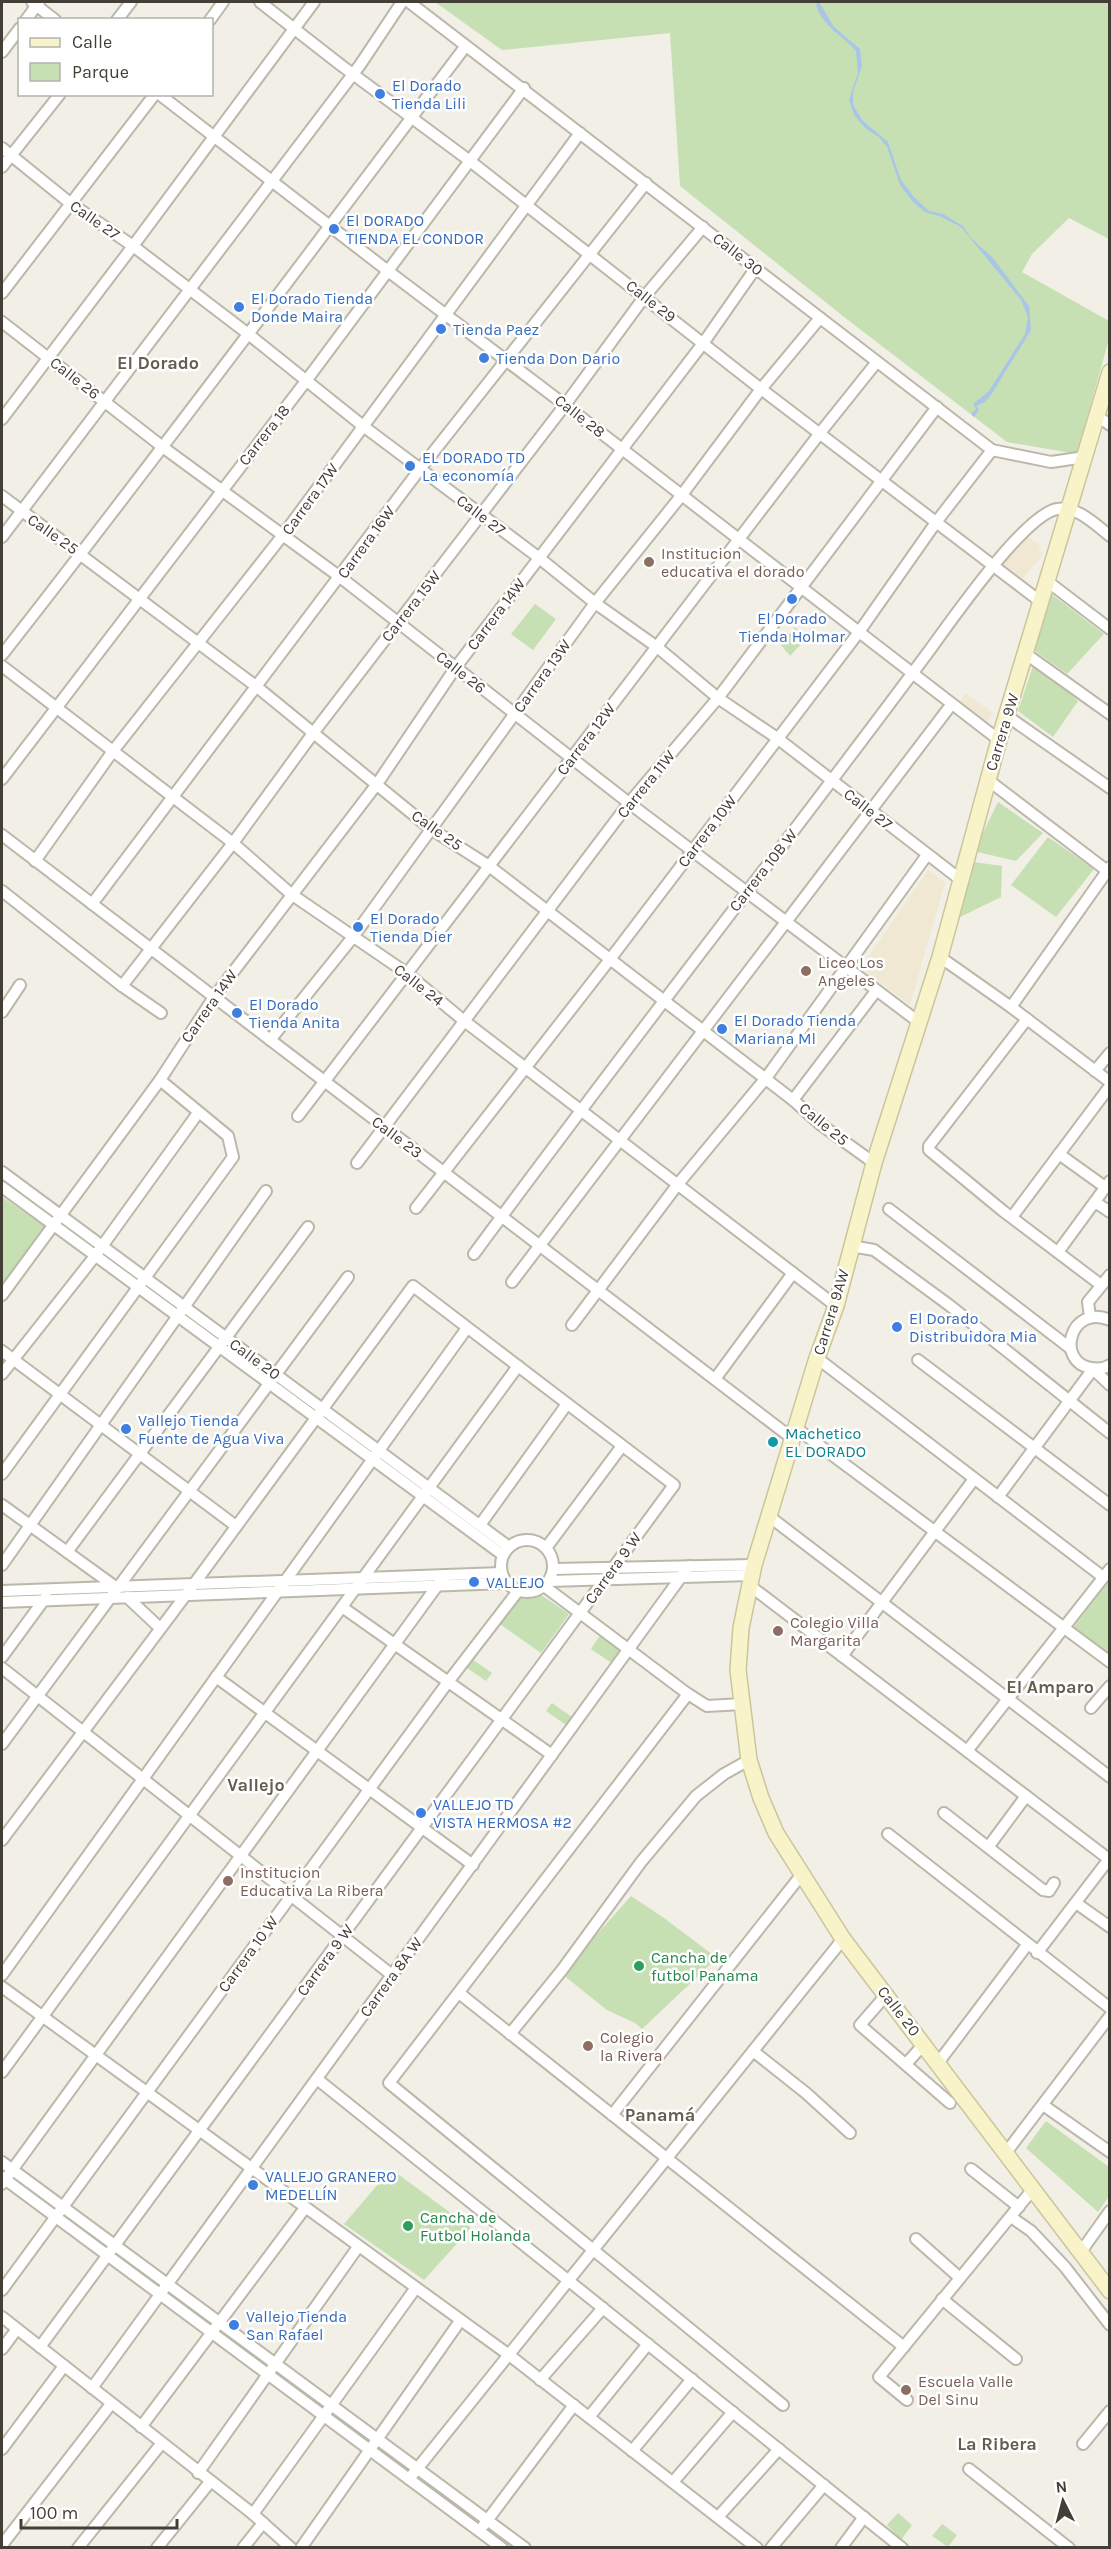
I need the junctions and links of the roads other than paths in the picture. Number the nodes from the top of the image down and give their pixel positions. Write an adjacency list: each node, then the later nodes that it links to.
1 (131, 2): 10 (street)
2 (224, 2): 11 (street)
3 (260, 2): 12 (street, Calle 29)
4 (314, 2): 12 (street)
5 (402, 2): 16 (street)
6 (409, 2): 14 (street, Calle 30)
7 (36, 3): 8 (street); 9 (street)
8 (27, 18)
9 (53, 18)
10 (119, 18)
11 (212, 18)
12 (295, 28): 16 (street, Calle 29); 23 (street)
13 (18, 31): 15 (street)
14 (465, 47): 17 (street, Calle 30); 21 (street)
15 (2, 52)
16 (351, 73): 21 (street, Calle 29); 27 (street)
17 (524, 88): 22 (street, Calle 30); 25 (street, Carrera 18)
18 (58, 96): 24 (street)
19 (155, 96): 29 (street)
20 (160, 96): 23 (street, Calle 28)
21 (412, 118): 25 (street, Calle 29); 31 (street)
22 (580, 133): 28 (street, Calle 30); 30 (street, Carrera 17W)
23 (213, 137): 27 (street, Calle 28); 33 (street)
24 (6, 152): 26 (street); 29 (street, Calle 27)
25 (471, 161): 30 (street, Calle 29); 36 (street, Carrera 18)
26 (2, 167)
27 (271, 182): 31 (street, Calle 28); 37 (street)
28 (646, 183): 32 (street, Calle 30); 34 (street, Carrera 16W)
29 (70, 203): 33 (street, Calle 27); 38 (street)
30 (526, 204): 34 (street, Calle 29); 40 (street, Carrera 17W)
31 (329, 226): 36 (street, Calle 28); 43 (street)
32 (703, 227): 35 (street, Calle 30); 39 (street, Carrera 15W)
33 (133, 246): 37 (street, Calle 27); 45 (street)
34 (591, 255): 39 (street, Calle 29); 46 (street, Carrera 16W)
35 (756, 269): 41 (street, Calle 30); 44 (street, Carrera 14W)
36 (388, 271): 40 (street, Calle 28); 49 (street, Carrera 18)
37 (188, 288): 43 (street, Calle 27); 51 (street)
38 (2, 294)
39 (645, 296): 44 (street, Calle 29); 52 (street, Carrera 15W)
40 (447, 316): 46 (street, Calle 28); 57 (street, Carrera 17W)
41 (820, 318): 47 (street, Calle 30); 50 (street, Carrera 13W)
42 (2, 322): 45 (street, Calle 26)
43 (247, 333): 49 (street, Calle 27); 59 (street)
44 (704, 342): 50 (street, Calle 29); 60 (street, Carrera 14W)
45 (49, 358): 51 (street, Calle 26); 55 (street)
46 (506, 361): 52 (street, Calle 28); 63 (street, Carrera 16W)
47 (876, 363): 53 (street, Calle 30); 58 (street, Carrera 12W)
48 (1110, 372): 54 (main road, Carrera 9W)
49 (306, 381): 57 (street, Calle 27); 65 (street, Carrera 18)
50 (761, 388): 58 (street, Calle 29); 67 (street, Carrera 13W)
51 (106, 401): 59 (street, Calle 26); 69 (street)
52 (565, 405): 60 (street, Calle 28); 70 (street, Carrera 15W)
53 (937, 407): 61 (street, Calle 30); 64 (street, Carrera 11W)
54 (1096, 415): 56 (street); 62 (main road, Carrera 9W)
55 (2, 419)
56 (1110, 425)
57 (363, 426): 63 (street, Calle 27); 72 (street, Carrera 17W)
58 (820, 434): 64 (street, Calle 29); 75 (street, Carrera 12W)
59 (164, 448): 65 (street, Calle 26); 76 (street)
60 (622, 449): 67 (street, Calle 28); 77 (street, Carrera 14W)
61 (992, 450): 62 (street, Calle 30); 71 (street, Carrera 10W)
62 (1085, 457): 68 (main road, Carrera 9W)
63 (420, 469): 70 (street, Calle 27); 79 (street, Carrera 16W)
64 (881, 479): 71 (street, Calle 29); 81 (street, Carrera 11W)
65 (221, 491): 72 (street, Calle 26); 82 (street, Carrera 18)
66 (2, 496): 69 (street, Calle 25)
67 (681, 496): 75 (street, Calle 28); 84 (street, Carrera 13W)
68 (1070, 509): 73 (street); 78 (street, Carrera 10B W); 80 (main road, Carrera 9W)
69 (21, 511): 74 (street); 76 (street, Calle 25)
70 (481, 516): 77 (street, Calle 27); 85 (street, Carrera 15W)
71 (937, 520): 78 (street, Calle 29); 87 (street, Carrera 10W)
72 (283, 535): 79 (street, Calle 26); 88 (street, Carrera 17W)
73 (1110, 536)
74 (2, 537)
75 (739, 540): 81 (street, Calle 28); 89 (street, Carrera 12W)
76 (81, 554): 82 (street, Calle 25); 91 (street)
77 (538, 557): 84 (street, Calle 27); 93 (street, Carrera 14W)
78 (993, 564): 83 (street, Calle 29); 94 (street, Carrera 10B W)
79 (340, 577): 85 (street, Calle 26); 95 (street, Carrera 16W)
80 (1047, 581): 83 (main road, Carrera 9W); 86 (street)
81 (801, 588): 87 (street, Calle 28); 96 (street, Carrera 11W)
82 (140, 599): 88 (street, Calle 25); 98 (street, Carrera 18)
83 (1041, 602): 90 (main road, Carrera 9W)
84 (595, 603): 89 (street, Calle 27); 99 (street, Carrera 13W)
85 (398, 623): 93 (street, Calle 26); 102 (street, Carrera 15W)
86 (1110, 629)
87 (859, 632): 94 (street, Calle 28); 103 (street, Carrera 10W)
88 (197, 642): 95 (street, Calle 25); 105 (street, Carrera 17W)
89 (657, 647): 96 (street, Calle 27); 106 (street, Carrera 12W)
90 (1026, 654): 100 (street); 101 (main road, Carrera 9W)
91 (2, 655)
92 (2, 666): 98 (street, Calle 24)
93 (456, 667): 99 (street, Calle 26); 110 (street, Carrera 14W)
94 (913, 673): 97 (street, Calle 28); 109 (street, Carrera 10B W)
95 (257, 687): 102 (street, Calle 25); 112 (street, Carrera 16W)
96 (718, 698): 103 (street, Calle 27); 113 (street, Carrera 11W)
97 (951, 705): 104 (street, Calle 28); 114 (street)
98 (57, 707): 105 (street, Calle 24); 107 (street, Carrera 18)
99 (514, 714): 106 (street, Calle 26); 115 (street, Carrera 13W)
100 (1110, 714)
101 (1007, 716): 104 (main road, Carrera 9W); 111 (street)
102 (314, 732): 110 (street, Calle 25); 117 (street, Carrera 15W)
103 (777, 738): 109 (street, Calle 27); 118 (street, Carrera 10W)
104 (999, 740): 108 (main road, Carrera 9W)
105 (113, 751): 112 (street, Calle 24); 120 (street, Carrera 17W)
106 (573, 757): 113 (street, Calle 26); 121 (street, Carrera 12W)
107 (2, 779)
108 (988, 780): 122 (street); 123 (main road, Carrera 9W)
109 (833, 782): 114 (street, Calle 27); 125 (street, Carrera 10B W)
110 (376, 784): 115 (street, Calle 25); 126 (street, Carrera 14W)
111 (1110, 788)
112 (171, 796): 117 (street, Calle 24); 127 (street, Carrera 16W)
113 (629, 803): 118 (street, Calle 26); 128 (street, Carrera 11W)
114 (870, 810): 119 (street, Calle 27); 129 (street)
115 (430, 829): 121 (street, Calle 25); 130 (street, Carrera 13W)
116 (2, 835): 120 (street, Calle 23)
117 (233, 843): 126 (street, Calle 24); 131 (street, Carrera 15W)
118 (693, 850): 125 (street, Calle 26); 133 (street, Carrera 10W)
119 (927, 855): 123 (street, Calle 27); 134 (street)
120 (34, 861): 127 (street, Calle 23)
121 (489, 866): 128 (street, Calle 25); 135 (street, Carrera 12W)
122 (1109, 870): 141 (street)
123 (962, 880): 132 (main road, Carrera 9W)
124 (2, 891): 137 (street)
125 (747, 891): 129 (street, Calle 26); 140 (street, Carrera 10B W)
126 (291, 894): 130 (street, Calle 24); 139 (street, Carrera 14W)
127 (92, 904): 131 (street, Calle 23)
128 (548, 910): 133 (street, Calle 25); 145 (street, Carrera 11W)
129 (786, 920): 134 (street, Calle 26); 147 (street)
130 (353, 938): 135 (street, Calle 24); 148 (street, Carrera 13W)
131 (151, 950): 137 (street, Carrera 15W); 139 (street, Calle 23)
132 (940, 957): 141 (street); 146 (main road, Carrera 9AW)
133 (611, 958): 140 (street, Calle 25); 150 (street, Carrera 10W)
134 (846, 967): 138 (street, Calle 26); 152 (street)
135 (408, 974): 145 (street, Calle 24); 155 (street, Carrera 12W)
136 (21, 985): 142 (street)
137 (122, 986): 143 (street)
138 (876, 991): 146 (street, Calle 26); 157 (street)
139 (214, 998): 148 (street, Calle 23); 153 (street, Carrera 14W)
140 (664, 1000): 147 (street, Calle 25); 158 (street, Carrera 10B W)
141 (1011, 1007): 144 (street)
142 (2, 1012)
143 (161, 1013)
144 (1027, 1019): 151 (street); 178 (street)
145 (464, 1020): 150 (street, Calle 24); 161 (street, Carrera 11W)
146 (920, 1023): 165 (main road, Carrera 9AW)
147 (702, 1029): 152 (street, Calle 25); 162 (street)
148 (270, 1040): 155 (street, Calle 23)
149 (1110, 1053): 151 (street)
150 (526, 1066): 158 (street, Calle 24); 166 (street, Carrera 10W)
151 (1095, 1071): 154 (street)
152 (766, 1078): 157 (street, Calle 25); 168 (street)
153 (160, 1080): 159 (street); 176 (street, Carrera 14W)
154 (1110, 1082)
155 (325, 1083): 160 (street, Carrera 12W); 161 (street, Calle 23)
156 (1110, 1086): 163 (street)
157 (793, 1100): 165 (street, Calle 25)
158 (582, 1109): 162 (street, Calle 24); 177 (street, Carrera 10B W)
159 (198, 1113): 181 (street); 190 (street)
160 (298, 1116)
161 (384, 1127): 164 (street, Carrera 11W); 166 (street, Calle 23)
162 (620, 1140): 168 (street, Calle 24); 182 (street)
163 (1059, 1154): 169 (street); 178 (street)
164 (357, 1163)
165 (874, 1163): 183 (main road, Carrera 9AW)
166 (443, 1173): 173 (street, Carrera 10W); 177 (street, Calle 23)
167 (6, 1175): 170 (street); 176 (street, Calle 20)
168 (678, 1184): 187 (street, Calle 24); 194 (street)
169 (1107, 1184): 172 (street)
170 (2, 1188): 179 (street, Calle 20)
171 (266, 1191): 196 (street)
172 (1095, 1202): 175 (street); 184 (street)
173 (416, 1208)
174 (889, 1209): 205 (street)
175 (1110, 1212)
176 (60, 1215): 179 (street, Carrera 14W); 181 (street, Calle 20)
177 (501, 1217): 182 (street, Calle 23); 185 (street, Carrera 10B W)
178 (1012, 1217): 184 (street)
179 (53, 1225): 186 (street, Calle 20); 195 (street, Carrera 14W)
180 (308, 1227): 203 (street)
181 (102, 1246): 186 (street); 190 (street, Calle 20)
182 (540, 1246): 191 (street); 194 (street, Calle 23)
183 (851, 1246): 197 (main road, Carrera 9AW); 219 (street)
184 (1058, 1252): 192 (street)
185 (474, 1254)
186 (94, 1256): 193 (street, Calle 20); 208 (street)
187 (793, 1273): 197 (street, Calle 24); 215 (street)
188 (1110, 1275): 192 (street)
189 (348, 1277): 214 (street)
190 (145, 1278): 193 (street); 196 (street, Calle 20)
191 (512, 1282)
192 (1101, 1285): 199 (street)
193 (138, 1287): 198 (street, Calle 20); 218 (street)
194 (599, 1291): 201 (street); 215 (street, Calle 23)
195 (2, 1295)
196 (184, 1306): 198 (street); 203 (street, Calle 20)
197 (836, 1306): 207 (main road, Carrera 9AW)
198 (177, 1316): 204 (street, Calle 20); 222 (street)
199 (1090, 1317): 200 (street); 205 (street)
200 (1110, 1320)
201 (572, 1325)
202 (467, 1328): 211 (street); 221 (street); 228 (street)
203 (226, 1337): 204 (street); 214 (street, Calle 20)
204 (219, 1347): 216 (street, Calle 20); 227 (street)
205 (1071, 1348): 212 (street)
206 (2, 1351): 208 (street)
207 (817, 1358): 224 (main road, Carrera 9AW); 230 (street)
208 (12, 1359): 213 (street); 218 (street)
209 (918, 1360): 226 (street)
210 (1110, 1365): 212 (street)
211 (518, 1366): 220 (street); 232 (street)
212 (1093, 1369): 217 (street); 219 (street)
213 (2, 1374)
214 (276, 1374): 216 (street); 221 (street, Calle 20)
215 (715, 1379): 224 (street, Calle 23)
216 (269, 1383): 221 (street, Calle 20); 231 (street)
217 (1110, 1385)
218 (59, 1394): 222 (street); 229 (street)
219 (1069, 1401): 223 (street); 226 (street)
220 (567, 1404): 225 (street); 238 (street)
221 (320, 1414): 228 (street, Calle 20); 239 (street)
222 (100, 1425): 227 (street); 237 (street)
223 (1110, 1433)
224 (794, 1434): 236 (main road, Carrera 9AW); 240 (street, Calle 23)
225 (622, 1446): 241 (street); 246 (street, Carrera 9 W)
226 (1035, 1448): 233 (street); 235 (street)
227 (139, 1454): 231 (street); 243 (street)
228 (376, 1455): 232 (street, Calle 20); 255 (street)
229 (2, 1474)
230 (974, 1479): 233 (street); 240 (street)
231 (189, 1491): 239 (street); 262 (street)
232 (426, 1492): 238 (street, Calle 20); 242 (street, Calle 20); 252 (street)
233 (998, 1497): 248 (street)
234 (2, 1504): 237 (street)
235 (1110, 1505)
236 (770, 1517): 250 (main road, Carrera 9AW); 269 (street)
237 (29, 1525): 243 (street); 244 (street)
238 (480, 1525): 242 (street, Calle 20)
239 (236, 1526): 257 (street)
240 (936, 1532): 269 (street); 273 (street, Calle 23)
241 (546, 1548): 242 (street); 247 (street)
242 (506, 1551): 253 (street)
243 (67, 1552): 262 (street)
244 (2, 1565)
245 (689, 1566): 246 (street); 250 (street); 251 (street, Carrera 8A W)
246 (613, 1568): 247 (street); 254 (street, Carrera 9 W)
247 (553, 1569): 256 (street)
248 (1106, 1573): 273 (street)
249 (445, 1575): 252 (street); 253 (street); 258 (street)
250 (752, 1575): 251 (street); 276 (street); 280 (main road, Carrera 9AW)
251 (681, 1577): 254 (street); 275 (street, Carrera 8A W)
252 (363, 1578): 255 (street); 260 (street)
253 (503, 1578): 258 (street); 264 (street)
254 (605, 1579): 256 (street); 271 (street, Carrera 9 W)
255 (287, 1581): 257 (street); 263 (street)
256 (547, 1583): 264 (street); 271 (street)
257 (194, 1584): 262 (street); 265 (street)
258 (437, 1586): 260 (street); 274 (street)
259 (53, 1589): 261 (street); 262 (street); 267 (street)
260 (357, 1589): 263 (street); 270 (street)
261 (2, 1591)
262 (114, 1592): 266 (street); 267 (street); 285 (street)
263 (278, 1592): 265 (street); 281 (street)
264 (518, 1592): 282 (street, Carrera 10 W)
265 (185, 1595): 266 (street); 272 (street)
266 (127, 1597): 272 (street)
267 (44, 1600): 268 (street); 277 (street)
268 (2, 1602)
269 (882, 1603): 276 (street); 286 (street)
270 (342, 1608): 274 (street); 289 (street)
271 (580, 1613): 275 (street); 290 (street, Carrera 9 W)
272 (160, 1628): 291 (street)
273 (1064, 1628): 278 (street, Calle 23); 286 (street)
274 (394, 1644): 282 (street); 293 (street)
275 (629, 1650): 284 (street); 295 (street, Carrera 8A W)
276 (842, 1656): 294 (street)
277 (2, 1657)
278 (1110, 1662)
279 (2, 1668): 285 (street)
280 (738, 1670): 287 (main road, Calle 20)
281 (216, 1677): 289 (street); 298 (street)
282 (448, 1682): 290 (street); 299 (street, Carrera 10 W)
283 (1110, 1686): 288 (street)
284 (688, 1694): 287 (street); 322 (street)
285 (37, 1696): 291 (street); 292 (street)
286 (1008, 1699): 294 (street); 297 (street)
287 (742, 1704): 296 (main road, Calle 20)
288 (1091, 1708)
289 (265, 1713): 293 (street); 302 (street)
290 (501, 1720): 295 (street); 303 (street, Carrera 9 W)
291 (82, 1732): 298 (street); 305 (street)
292 (2, 1744)
293 (317, 1751): 299 (street); 307 (street)
294 (967, 1751): 300 (street)
295 (552, 1755): 309 (street, Carrera 8A W)
296 (749, 1760): 310 (main road, Calle 20); 327 (street)
297 (1110, 1777)
298 (142, 1779): 302 (street); 319 (street)
299 (369, 1789): 303 (street); 312 (street, Carrera 10 W)
300 (1026, 1796): 306 (street); 308 (street)
301 (944, 1813): 306 (street)
302 (188, 1815): 307 (street); 325 (street)
303 (422, 1828): 309 (street); 315 (street, Carrera 9 W)
304 (888, 1834): 317 (street)
305 (2, 1840)
306 (989, 1846): 311 (street)
307 (240, 1856): 312 (street); 330 (street)
308 (1109, 1860): 313 (street)
309 (472, 1865): 320 (street, Carrera 8A W)
310 (802, 1874): 316 (main road, Calle 20); 338 (street)
311 (1054, 1883)
312 (291, 1896): 315 (street); 335 (street, Carrera 10 W)
313 (1076, 1902): 314 (street); 318 (street)
314 (1110, 1927)
315 (342, 1936): 320 (street); 339 (street, Carrera 9 W)
316 (843, 1939): 323 (main road, Calle 20); 329 (street)
317 (1027, 1945): 318 (street); 331 (street)
318 (1037, 1953): 324 (street)
319 (2, 1975)
320 (392, 1975): 334 (street, Carrera 8A W)
321 (2, 1987): 325 (street)
322 (459, 1993): 327 (street); 359 (street)
323 (887, 1995): 328 (main road, Calle 20); 332 (street)
324 (1110, 2008)
325 (42, 2016): 330 (street); 333 (street)
326 (1110, 2016): 337 (street)
327 (510, 2034): 338 (street)
328 (924, 2044): 331 (main road, Calle 20); 332 (street)
329 (753, 2051): 340 (street); 343 (street)
330 (97, 2056): 335 (street); 347 (street)
331 (938, 2063): 342 (main road, Calle 20)
332 (906, 2064): 336 (street)
333 (2, 2073)
334 (317, 2079): 345 (street, Carrera 8A W); 363 (street)
335 (147, 2092): 339 (street); 350 (street, Carrera 10 W)
336 (950, 2103)
337 (1043, 2105): 341 (street); 342 (street)
338 (612, 2115): 343 (street)
339 (199, 2131): 345 (street); 357 (street, Carrera 9 W)
340 (850, 2133)
341 (1110, 2152)
342 (1005, 2154): 349 (main road, Calle 20)
343 (667, 2158): 359 (street); 379 (street)
344 (2, 2162): 347 (street)
345 (251, 2169): 352 (street); 364 (street, Carrera 8A W)
346 (971, 2169): 351 (street)
347 (12, 2170): 348 (street); 350 (street)
348 (2, 2180): 354 (street)
349 (1033, 2189): 351 (street); 360 (main road, Calle 20)
350 (62, 2207): 354 (street, Carrera 10 W); 357 (street)
351 (1018, 2207): 355 (street)
352 (305, 2208): 358 (street); 373 (street)
353 (1110, 2211): 360 (street)
354 (55, 2217): 361 (street); 366 (street, Carrera 10 W)
355 (1011, 2217): 362 (street); 374 (street)
356 (916, 2239): 362 (street)
357 (115, 2246): 361 (street, Carrera 9 W); 364 (street)
358 (358, 2247): 365 (street); 383 (street)
359 (593, 2250): 363 (street); 393 (street)
360 (1080, 2253): 367 (main road, Calle 20)
361 (107, 2255): 368 (street); 378 (street, Carrera 9 W)
362 (960, 2278): 369 (street)
363 (569, 2281): 370 (street); 381 (street)
364 (167, 2284): 368 (street, Carrera 8A W); 373 (street)
365 (416, 2289): 372 (street); 391 (street)
366 (2, 2290)
367 (1110, 2291)
368 (160, 2294): 376 (street); 388 (street, Carrera 8A W)
369 (942, 2299): 379 (street); 382 (street)
370 (603, 2308): 377 (street); 386 (street)
371 (2, 2317): 375 (street)
372 (460, 2321): 381 (street); 399 (street)
373 (220, 2323): 376 (street); 383 (street)
374 (1110, 2325)
375 (17, 2329): 378 (street); 380 (street)
376 (212, 2333): 385 (street); 398 (street)
377 (648, 2344): 387 (street); 397 (street)
378 (40, 2347): 384 (street)
379 (904, 2347): 389 (street)
380 (2, 2349)
381 (509, 2355): 386 (street); 406 (street)
382 (1016, 2359)
383 (274, 2362): 385 (street); 391 (street)
384 (64, 2366): 388 (street); 403 (street)
385 (266, 2373): 396 (street); 408 (street)
386 (540, 2379): 392 (street)
387 (692, 2379): 395 (street); 405 (street)
388 (92, 2388): 390 (street)
389 (907, 2400)
390 (111, 2404): 398 (street); 419 (street)
391 (331, 2405): 396 (street); 399 (street)
392 (574, 2405): 397 (street); 416 (street)
393 (783, 2405)
394 (1110, 2411): 401 (street)
395 (733, 2412): 404 (street); 411 (street)
396 (324, 2416): 402 (street); 413 (street)
397 (589, 2417): 405 (street)
398 (141, 2427): 400 (street)
399 (376, 2438): 402 (street); 406 (street)
400 (161, 2444): 408 (street); 420 (street)
401 (1083, 2444)
402 (369, 2448): 409 (street); 424 (street)
403 (2, 2449)
404 (780, 2449): 412 (street); 414 (street)
405 (632, 2451): 411 (street)
406 (417, 2469): 409 (street); 416 (street)
407 (969, 2469): 431 (street)
408 (198, 2473): 410 (street)
409 (409, 2480): 418 (street)
410 (210, 2482): 413 (street); 421 (street)
411 (673, 2482): 414 (street)
412 (824, 2485): 415 (street); 428 (street)
413 (253, 2514): 417 (street)
414 (718, 2517): 427 (street)
415 (864, 2517): 429 (street); 430 (street)
416 (488, 2520): 418 (street); 426 (street)
417 (263, 2523): 422 (street); 423 (street)
418 (479, 2531): 425 (street)
419 (2, 2545)
420 (78, 2547)
421 (157, 2547)
422 (243, 2547)
423 (291, 2547)
424 (301, 2547)
425 (502, 2547)
426 (525, 2547)
427 (757, 2547)
428 (771, 2547)
429 (841, 2547)
430 (902, 2547)
431 (1070, 2547)

